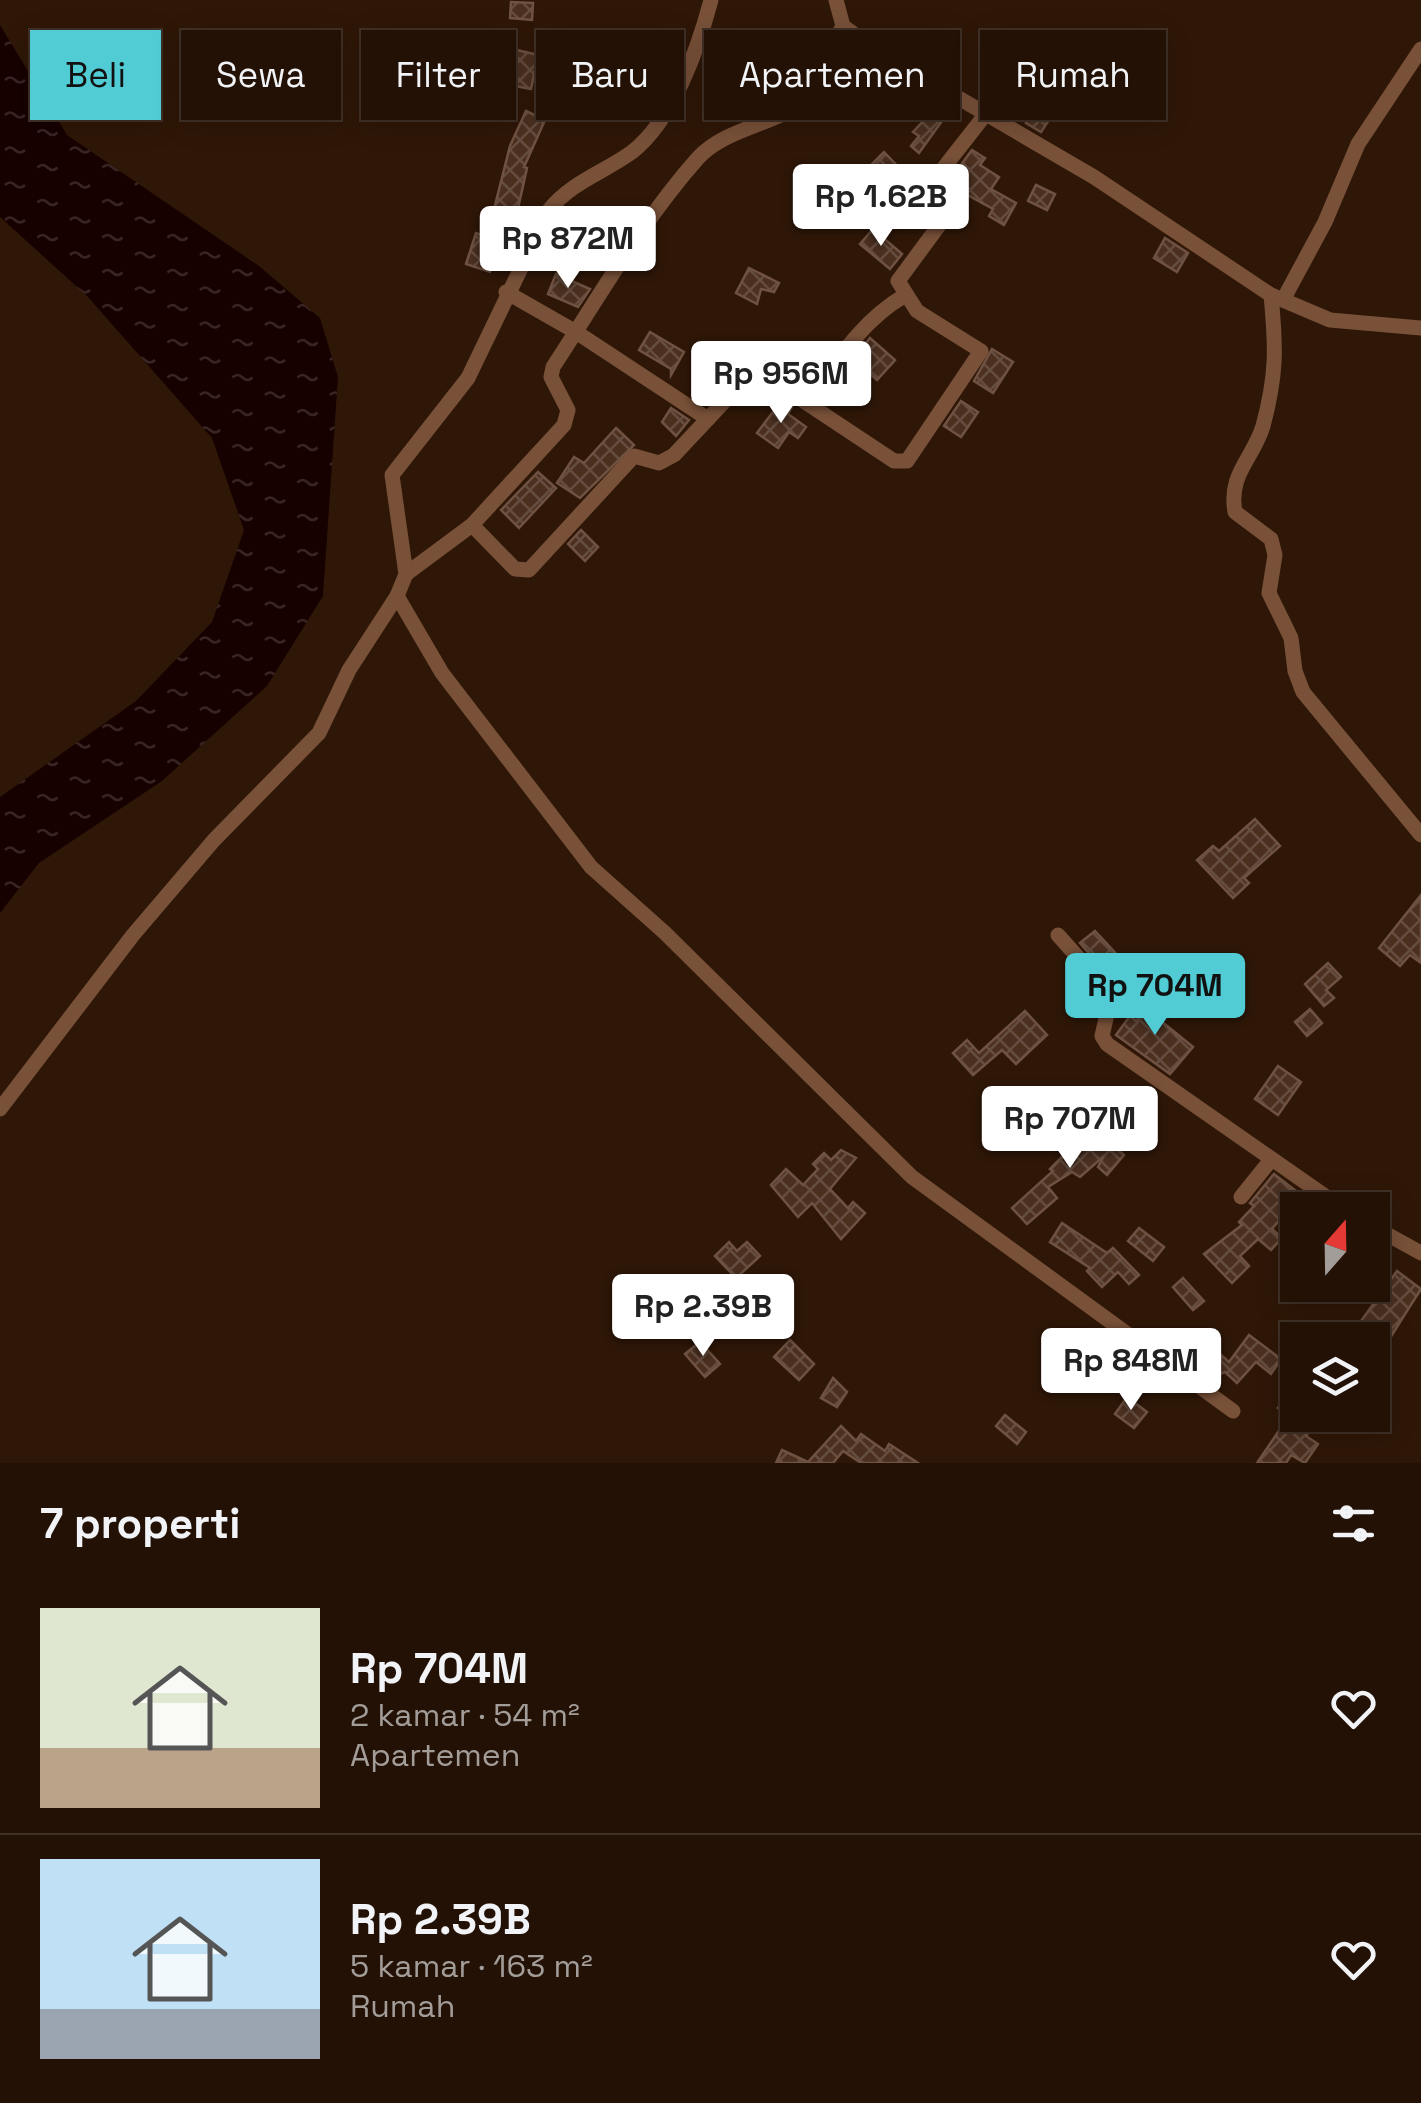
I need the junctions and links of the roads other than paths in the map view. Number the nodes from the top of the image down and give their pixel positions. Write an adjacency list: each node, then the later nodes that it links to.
1 (711, 0): 8 (street)
2 (836, 0): 3 (street)
3 (842, 26): 5 (street); 12 (street)
4 (1421, 49): 10 (street)
5 (980, 112)
6 (981, 120): 9 (street)
7 (994, 120): 10 (street)
8 (506, 292): 12 (street); 16 (street)
9 (904, 296): 13 (street); 13 (street)
10 (1277, 297): 11 (street); 18 (street)
11 (1421, 328)
12 (576, 332): 14 (street); 15 (street)
13 (807, 402): 14 (street)
14 (708, 419): 15 (street)
15 (472, 525): 16 (street)
16 (406, 574): 17 (street)
17 (397, 596): 20 (street); 26 (street)
18 (1421, 835)
19 (1058, 936): 21 (street)
20 (0, 1109)
21 (1270, 1161): 22 (street); 23 (street)
22 (1317, 1192)
23 (1241, 1196)
24 (1390, 1236): 25 (street)
25 (1421, 1253)
26 (1233, 1411)

